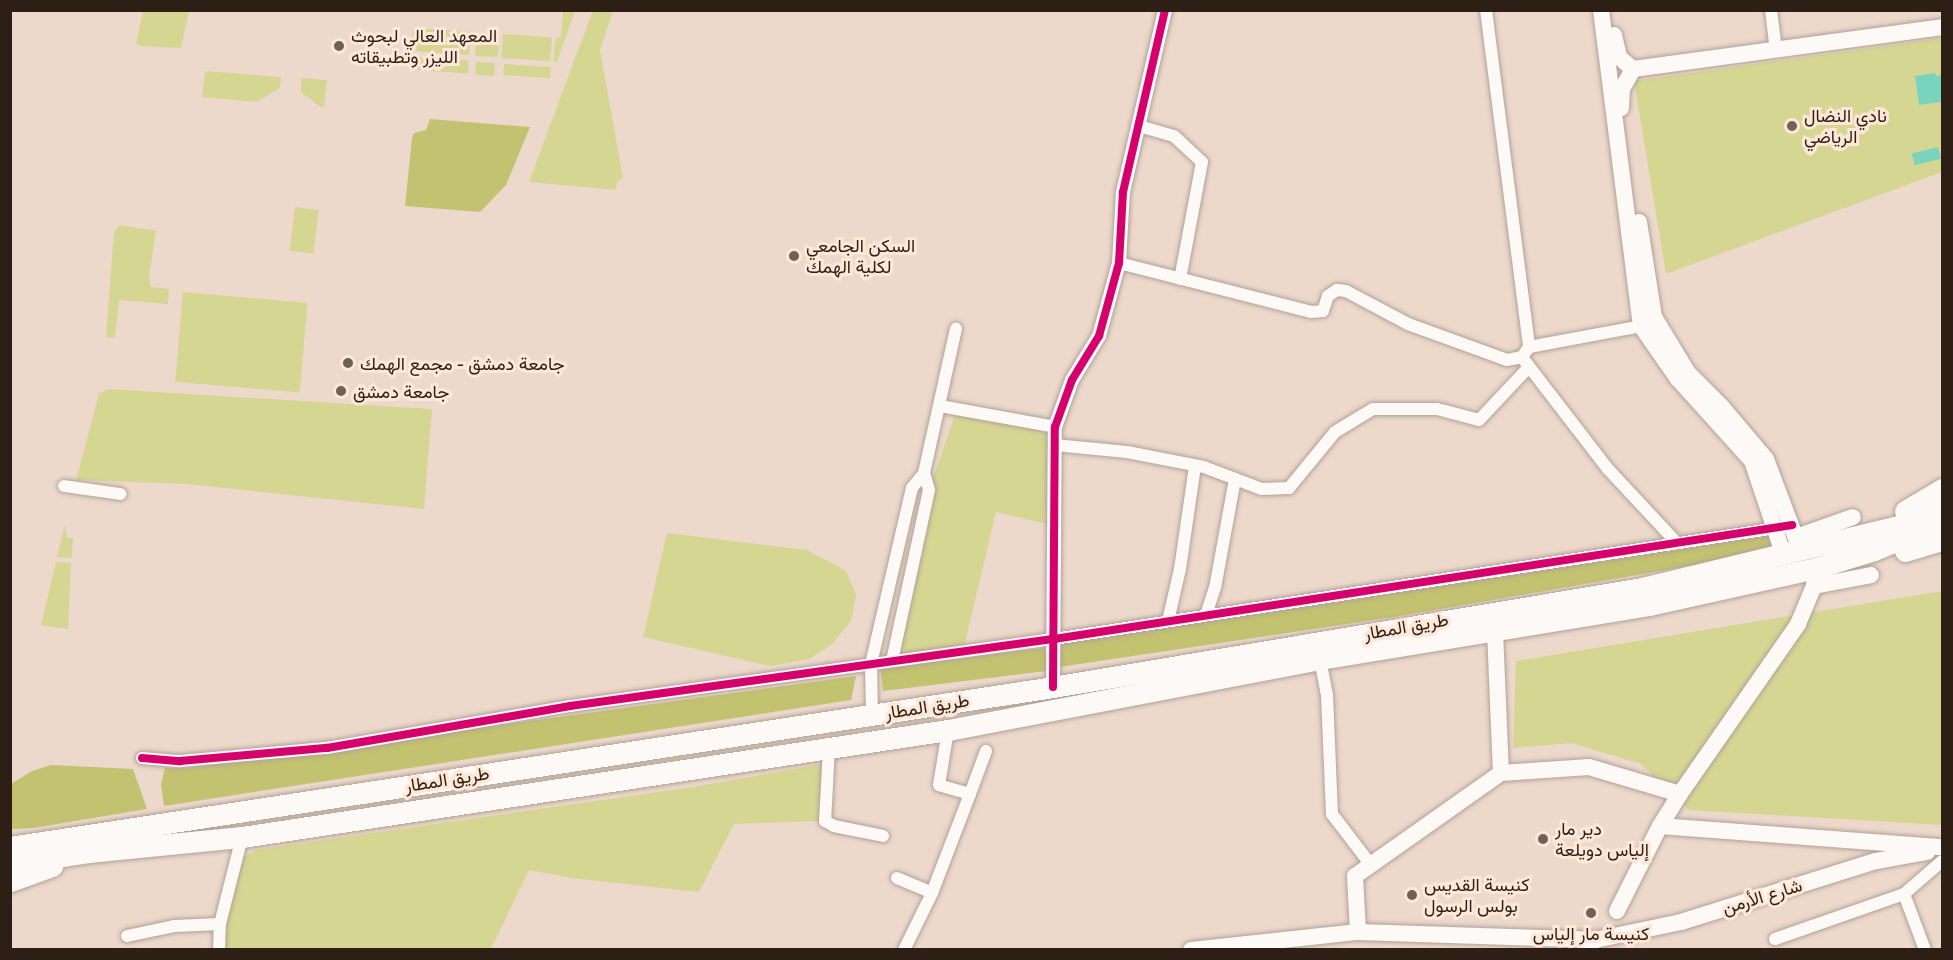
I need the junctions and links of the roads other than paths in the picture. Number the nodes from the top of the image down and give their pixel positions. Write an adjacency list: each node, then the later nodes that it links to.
1 (1165, 10): 9 (street)
2 (1486, 10): 14 (street)
3 (1601, 10): 12 (main road)
4 (1611, 10): 8 (main road)
5 (1771, 10): 7 (street)
6 (1942, 27): 7 (main road)
7 (1776, 48): 8 (main road)
8 (1633, 69): 12 (main road)
9 (1138, 126): 10 (street); 11 (street)
10 (1119, 263): 11 (street); 16 (street)
11 (1180, 279): 14 (street)
12 (1648, 322): 14 (street); 27 (main road); 29 (main road)
13 (956, 329): 15 (street)
14 (1527, 357): 20 (street); 31 (street)
15 (940, 406): 16 (street); 19 (street)
16 (1055, 427): 17 (street)
17 (1055, 445): 18 (street); 38 (street)
18 (1195, 466): 20 (street); 36 (street)
19 (924, 473): 40 (street); 41 (street)
20 (1235, 479): 35 (street)
21 (64, 486): 23 (street)
22 (1942, 489): 30 (highway)
23 (120, 494)
24 (1942, 507): 30 (highway)
25 (1853, 517): 29 (main road)
26 (1942, 522): 32 (highway)
27 (1773, 529): 29 (main road); 29 (street); 31 (street)
28 (1942, 540): 32 (highway)
29 (1793, 541): 30 (highway, طريق المطار); 42 (highway, طريق المطار)
30 (1839, 541)
31 (1677, 543): 35 (street)
32 (1874, 550): 34 (highway, طريق المطار)
33 (1871, 575): 34 (main road)
34 (1815, 577): 37 (highway, طريق المطار); 50 (main road)
35 (1206, 615): 36 (street)
36 (1168, 621): 38 (street)
37 (1495, 631): 39 (highway, طريق المطار); 48 (main road)
38 (1054, 639): 40 (street); 42 (street)
39 (1320, 658): 44 (highway, طريق المطار); 63 (street)
40 (892, 661): 41 (street)
41 (871, 664): 43 (street); 47 (street)
42 (1053, 687): 43 (highway, طريق المطار)
43 (872, 715): 56 (highway, طريق المطار)
44 (948, 730): 45 (highway, طريق المطار); 49 (street)
45 (829, 748): 52 (street); 53 (highway, طريق المطار)
46 (986, 751): 49 (street)
47 (142, 758)
48 (1501, 773): 50 (main road); 63 (main road)
49 (970, 794): 66 (street)
50 (1680, 794): 51 (main road)
51 (1660, 826): 55 (main road); 68 (main road)
52 (883, 836)
53 (242, 837): 59 (highway, طريق المطار); 69 (street)
54 (10, 840): 56 (highway)
55 (1875, 842): 58 (main road); 60 (main road)
56 (37, 843): 57 (highway, طريق المطار)
57 (10, 847)
58 (1942, 848): 60 (main road, شارع الأرمن)
59 (88, 852): 62 (highway, طريق المطار); 65 (highway)
60 (1876, 861): 73 (main road, شارع الأرمن)
61 (1942, 861): 67 (street)
62 (10, 864)
63 (1371, 865): 70 (main road)
64 (897, 878): 66 (street)
65 (10, 882)
66 (932, 893): 75 (street)
67 (1904, 894): 72 (street); 77 (street)
68 (1617, 910)
69 (220, 924): 71 (street); 74 (street)
70 (1358, 932): 73 (main road, شارع الأرمن); 76 (main road, شارع الأرمن)
71 (127, 936)
72 (1775, 939)
73 (1590, 945)
74 (219, 950)
75 (904, 950)
76 (1191, 950)
77 (1925, 950)

